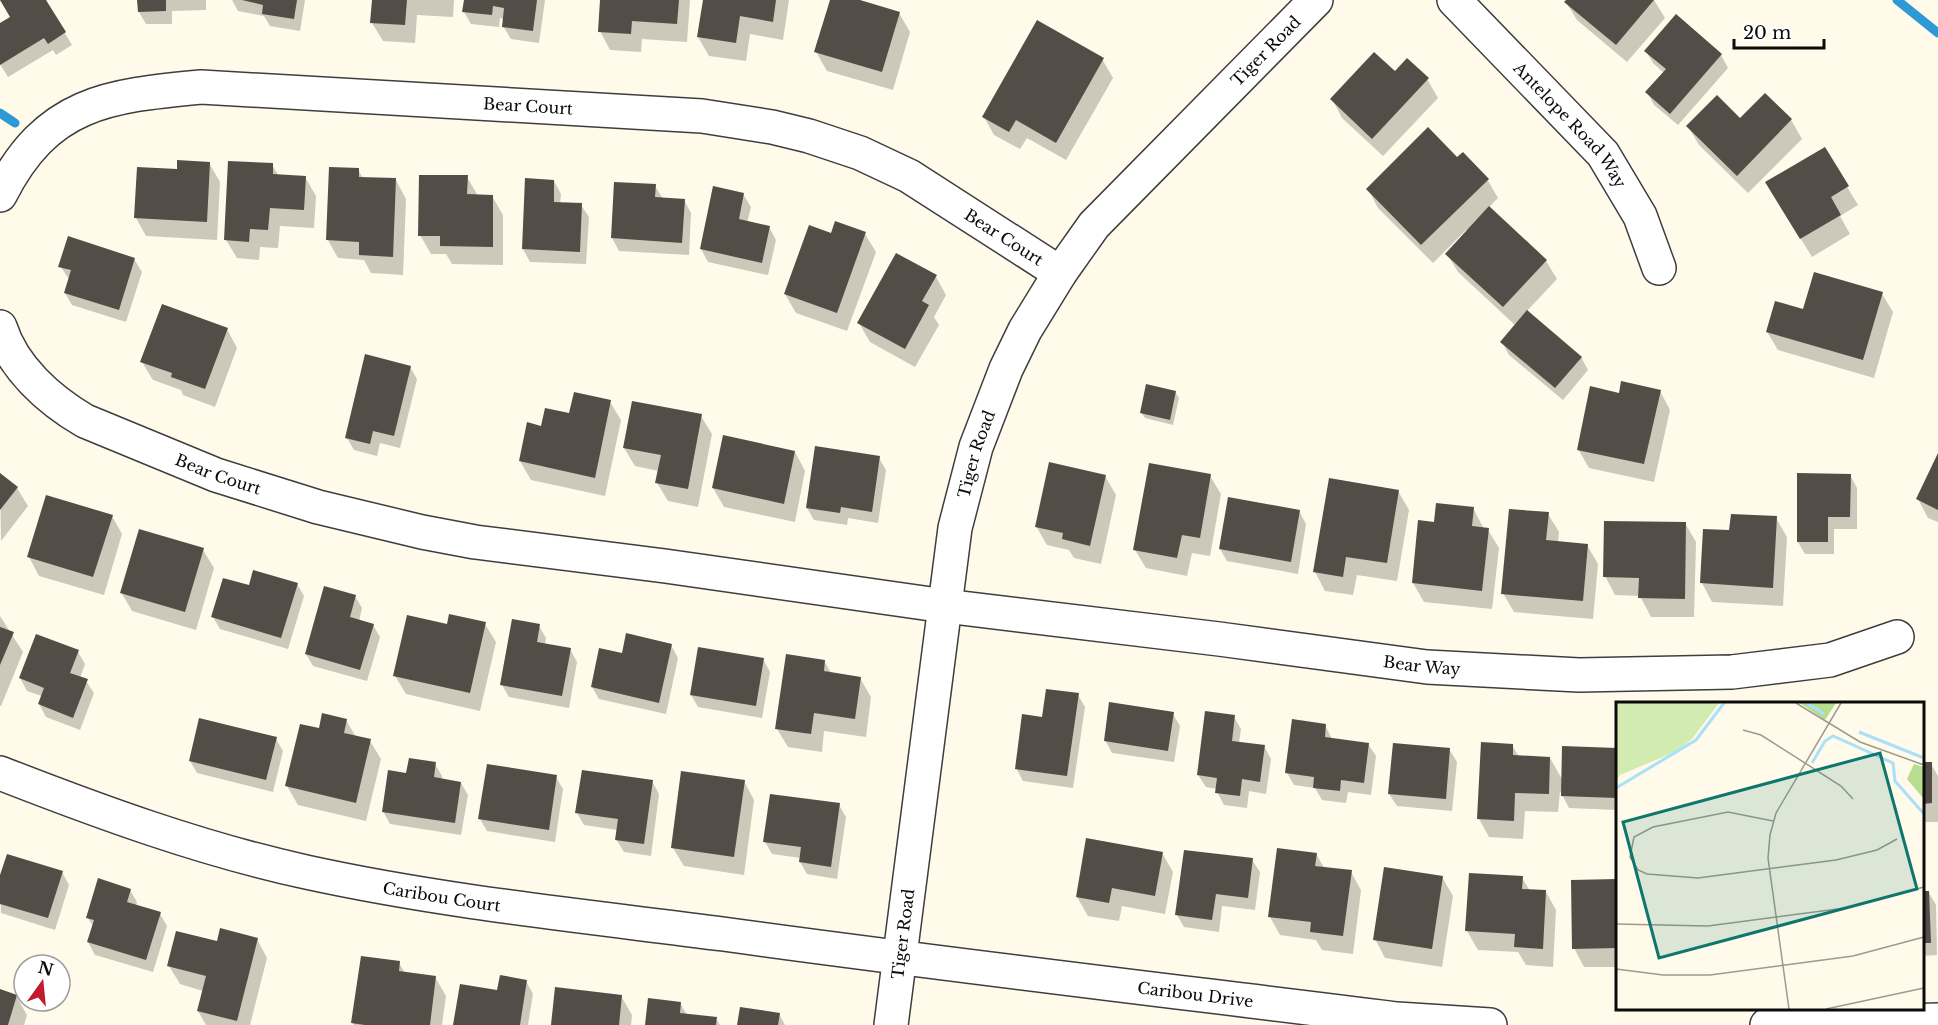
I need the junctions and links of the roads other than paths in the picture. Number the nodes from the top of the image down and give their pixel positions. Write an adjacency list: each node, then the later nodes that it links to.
1 (1316, 0): 5 (street, Tiger Road)
2 (1454, 0): 4 (street, Antelope Road Way)
3 (0, 195): 5 (street, Bear Court)
4 (1659, 268)
5 (1060, 273): 7 (street, Tiger Road)
6 (0, 327): 7 (street, Bear Court)
7 (945, 606): 8 (street, Bear Way); 10 (street, Tiger Road)
8 (1897, 637)
9 (0, 773): 10 (street, Caribou Court)
10 (900, 957): 12 (street, Tiger Road); 13 (street, Caribou Drive)
11 (1938, 1020): 14 (street)
12 (891, 1025)
13 (1490, 1025)
14 (1767, 1025)

